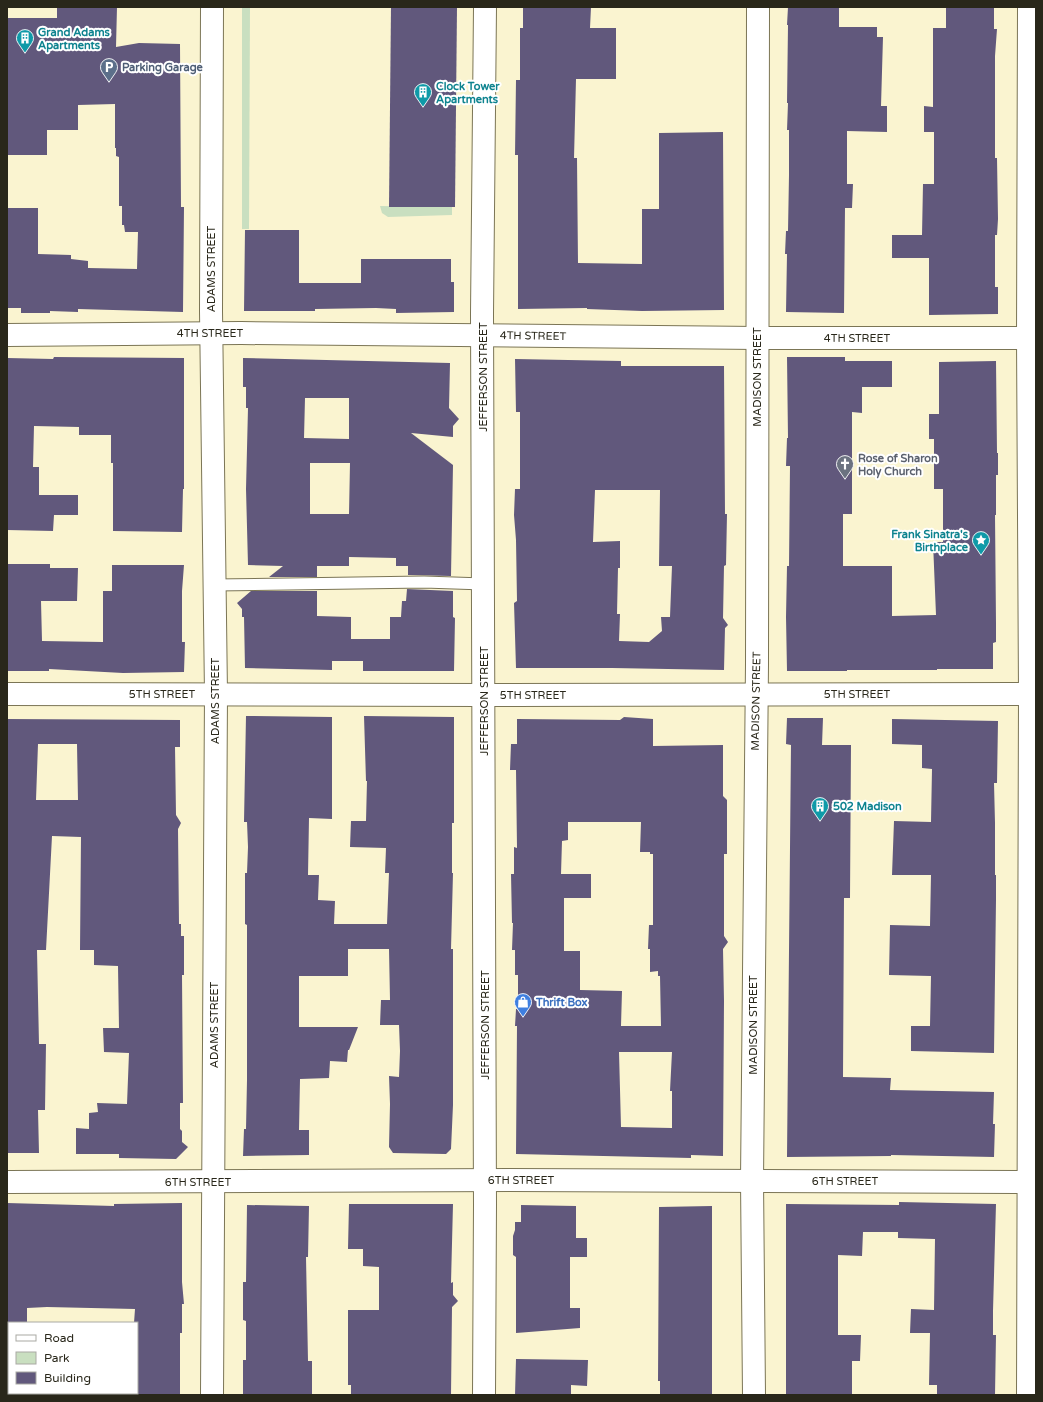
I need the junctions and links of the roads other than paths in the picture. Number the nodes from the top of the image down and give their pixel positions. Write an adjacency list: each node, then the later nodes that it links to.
1 (212, 7): 5 (street, ADAMS STREET)
2 (485, 7): 7 (street, JEFFERSON STREET)
3 (758, 7): 8 (street, MADISON STREET)
4 (1029, 7): 9 (street)
5 (211, 334): 6 (street, 4TH STREET); 7 (street, 4TH STREET); 11 (street, ADAMS STREET)
6 (7, 335)
7 (482, 336): 8 (street, 4TH STREET); 10 (street, JEFFERSON STREET)
8 (757, 338): 9 (street, 4TH STREET); 14 (street, MADISON STREET)
9 (1032, 338): 15 (street)
10 (484, 584): 11 (lane); 16 (street, JEFFERSON STREET)
11 (214, 585): 13 (street, ADAMS STREET)
12 (7, 694): 13 (street, 5TH STREET)
13 (216, 694): 16 (street, 5TH STREET); 20 (street, ADAMS STREET)
14 (756, 694): 15 (street, 5TH STREET); 16 (street, 5TH STREET); 18 (street, MADISON STREET)
15 (1033, 694): 21 (street)
16 (484, 696): 17 (street, JEFFERSON STREET)
17 (485, 1180): 18 (street, 6TH STREET); 20 (street, 6TH STREET); 23 (street, JEFFERSON STREET)
18 (752, 1180): 21 (street, 6TH STREET); 24 (street, MADISON STREET)
19 (7, 1182): 20 (street, 6TH STREET)
20 (214, 1182): 22 (street, ADAMS STREET)
21 (1032, 1182): 25 (street)
22 (212, 1395)
23 (484, 1395)
24 (754, 1395)
25 (1028, 1395)

